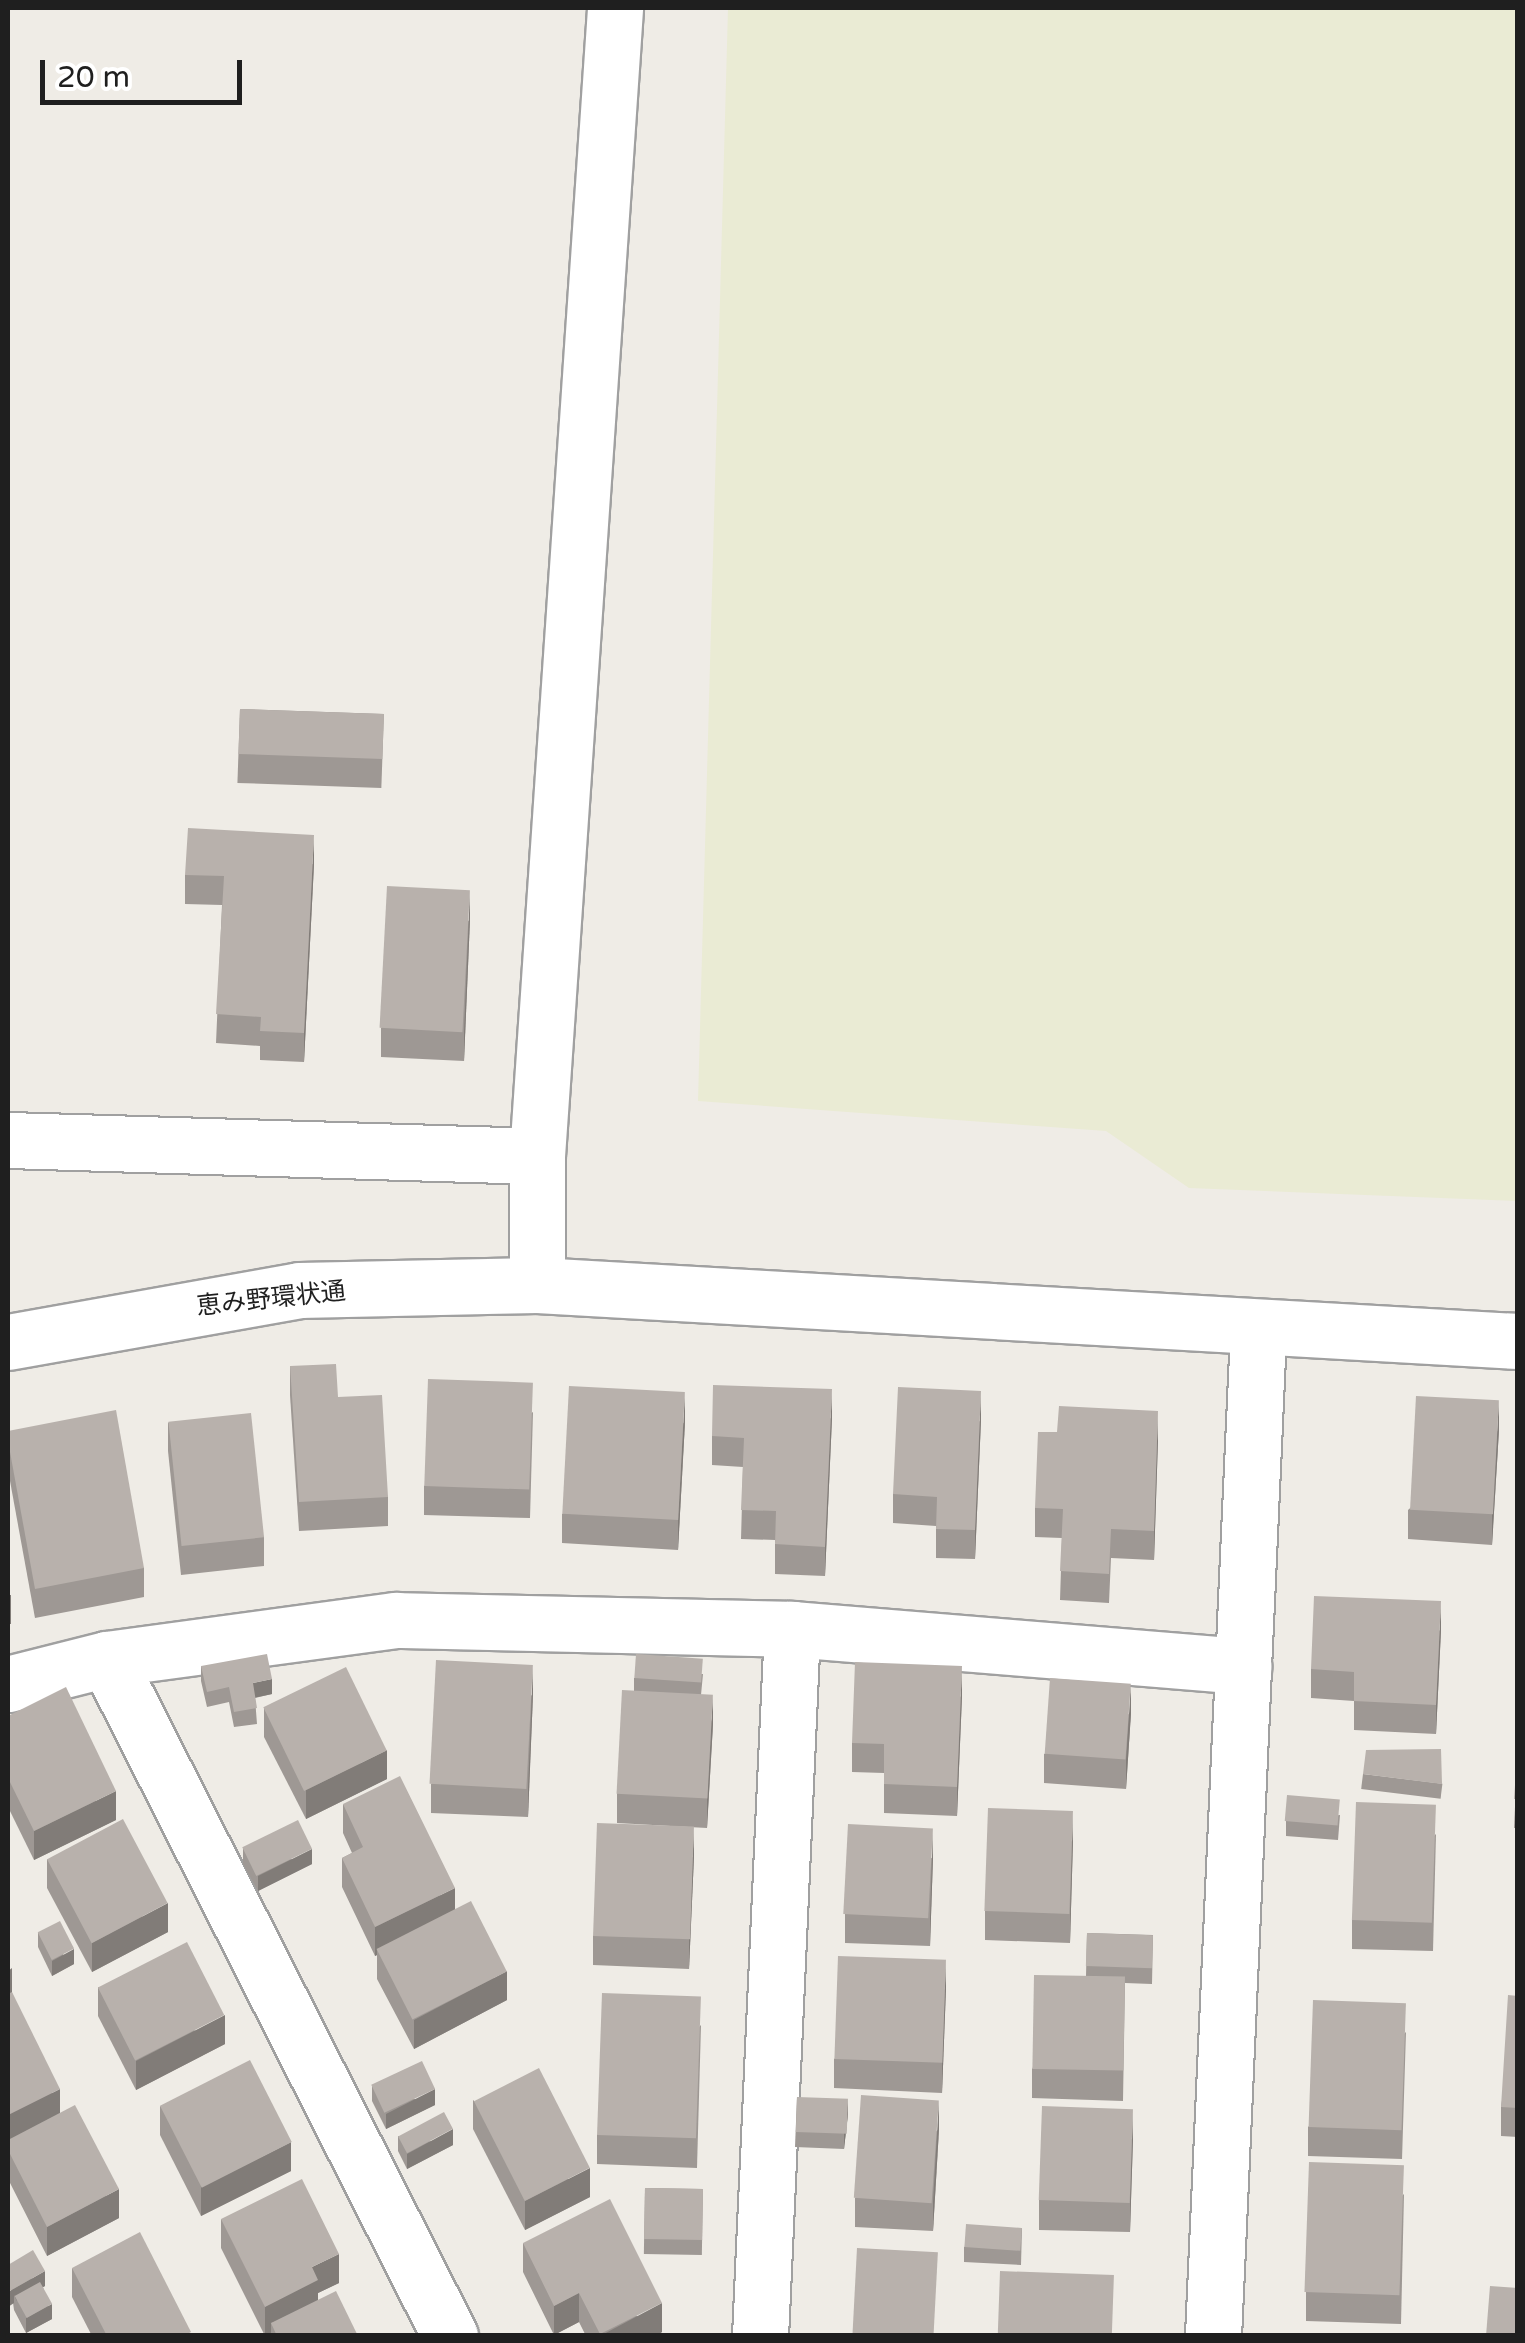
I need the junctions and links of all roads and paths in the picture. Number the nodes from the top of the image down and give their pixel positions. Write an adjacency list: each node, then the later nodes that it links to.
1 (615, 8): 3 (street)
2 (8, 1140): 3 (street)
3 (537, 1156): 4 (street)
4 (537, 1285): 5 (street, 恵み野環状通); 7 (street, 恵み野環状通)
5 (1258, 1333): 6 (street, 恵み野環状通); 10 (street)
6 (1518, 1341)
7 (8, 1342)
8 (792, 1629): 9 (street); 10 (street); 13 (street)
9 (107, 1659): 11 (street); 12 (street)
10 (1243, 1666): 14 (street)
11 (8, 1684)
12 (450, 2336)
13 (760, 2336)
14 (1213, 2336)

